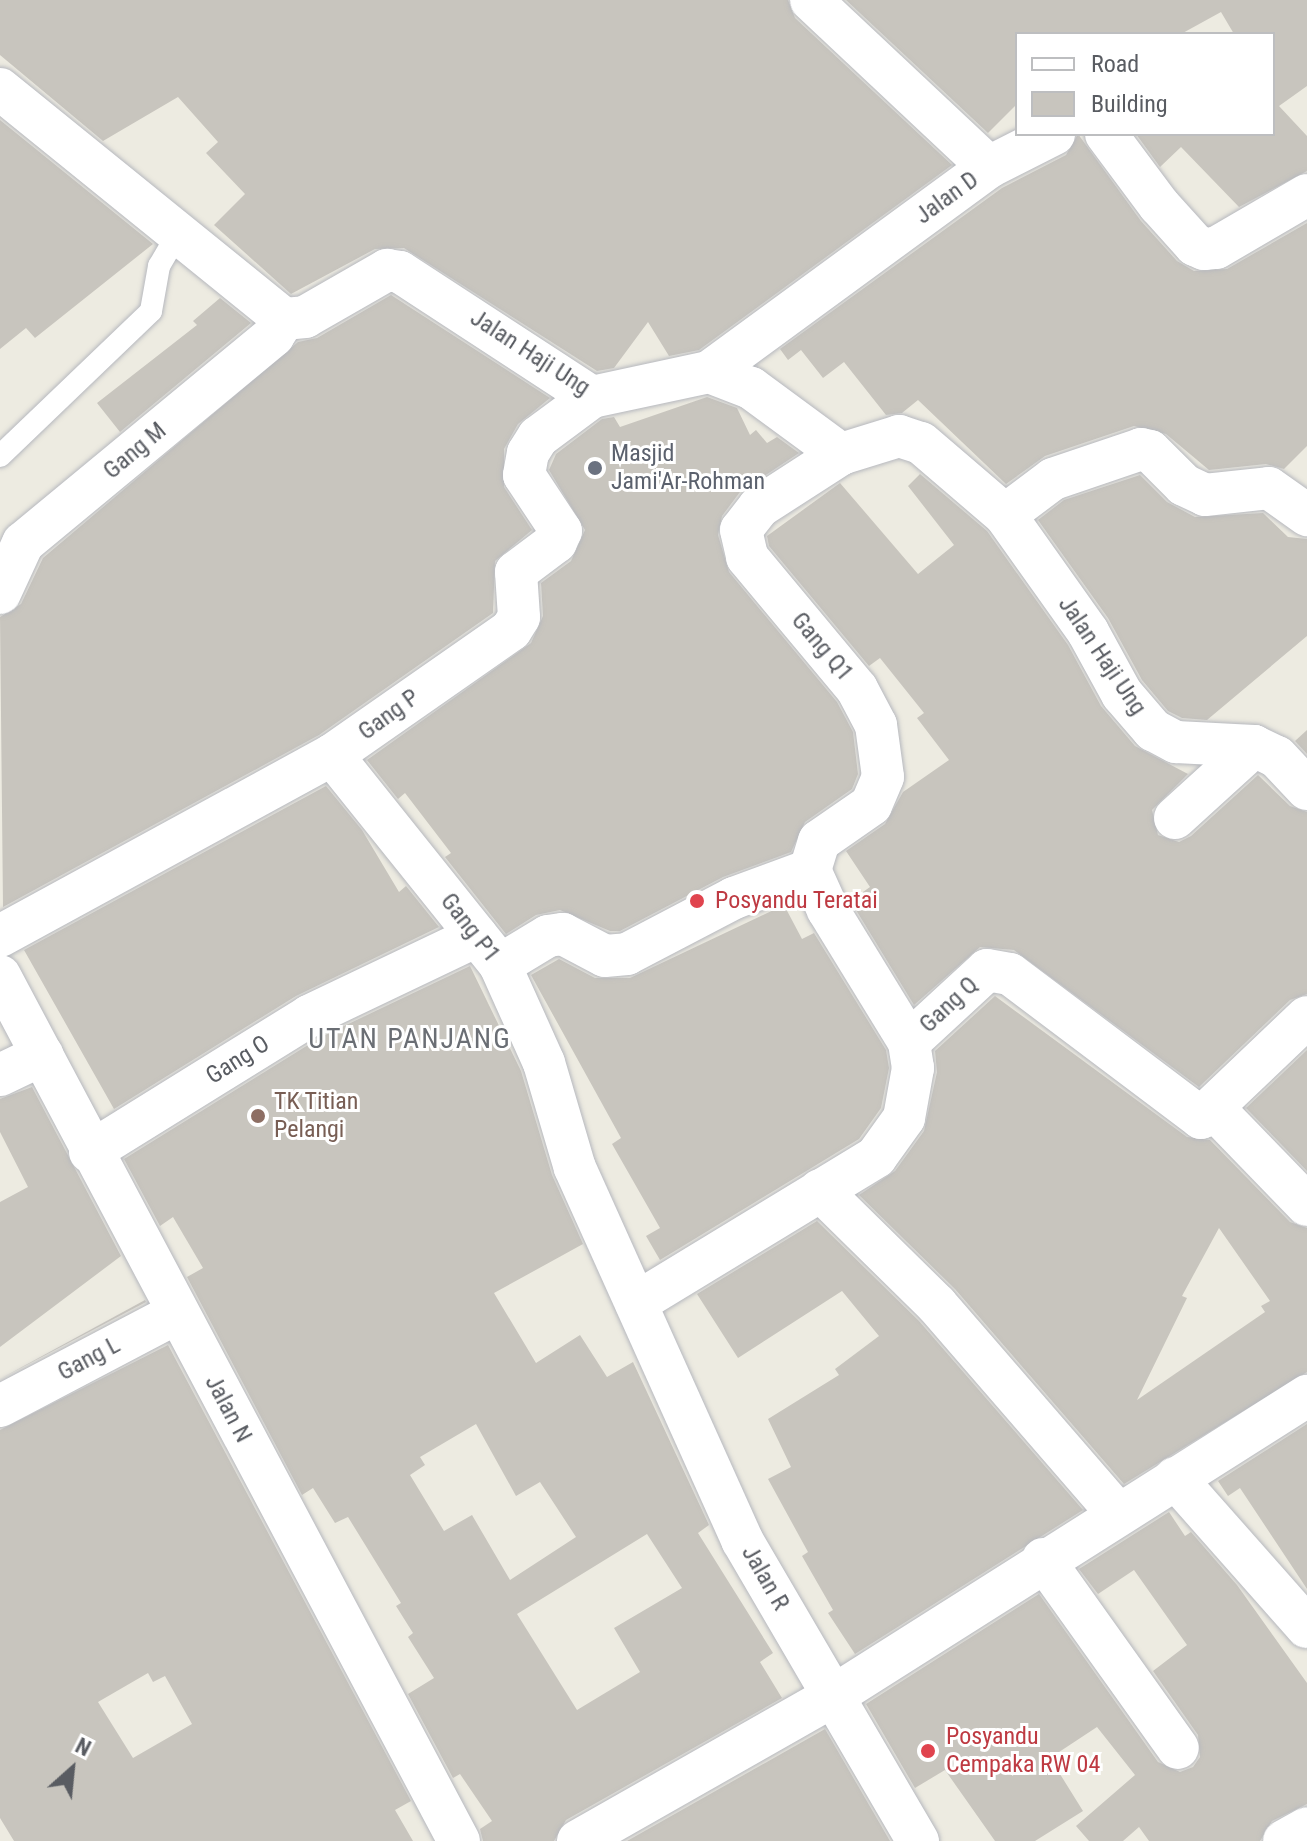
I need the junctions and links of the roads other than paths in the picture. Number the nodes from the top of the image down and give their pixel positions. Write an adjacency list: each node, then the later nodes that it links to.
1 (811, 0): 5 (street, Jalan D)
2 (0, 89): 7 (street)
3 (1050, 136): 5 (street)
4 (1107, 136): 6 (street)
5 (989, 167): 9 (street, Jalan D)
6 (1307, 195)
7 (180, 230): 8 (street); 12 (lane)
8 (284, 319): 10 (street, Jalan Haji Ung); 15 (street, Gang M)
9 (709, 372): 10 (street, Jalan Haji Ung); 11 (street)
10 (592, 397): 17 (street, Gang P)
11 (841, 454): 13 (street, Jalan Haji Ung); 20 (street, Gang Q1)
12 (0, 456)
13 (1005, 515): 14 (street); 16 (street, Jalan Haji Ung)
14 (1307, 515)
15 (0, 593)
16 (1254, 746): 18 (street); 19 (street)
17 (332, 755): 21 (street, Gang P); 22 (street, Gang P1)
18 (1307, 789)
19 (1175, 818)
20 (810, 870): 22 (street); 25 (street)
21 (0, 936)
22 (489, 950): 29 (street, Gang O); 32 (street, Gang P1)
23 (0, 976): 26 (street, Jalan N)
24 (1307, 1017): 28 (street)
25 (909, 1042): 28 (street, Gang Q); 30 (street, Gang Q)
26 (42, 1055): 27 (street); 29 (street, Jalan N)
27 (0, 1075)
28 (1213, 1108): 31 (street)
29 (90, 1152): 33 (street, Jalan N)
30 (820, 1190): 32 (street, Gang Q); 37 (street)
31 (1307, 1205)
32 (636, 1303): 40 (street, Jalan R)
33 (177, 1313): 35 (street, Gang L); 43 (street, Jalan N)
34 (1307, 1396): 36 (street)
35 (0, 1406)
36 (1175, 1478): 37 (street); 39 (street)
37 (1118, 1514): 38 (street)
38 (1043, 1559): 40 (street); 41 (street)
39 (1307, 1627)
40 (830, 1698): 44 (street); 45 (street, Jalan R)
41 (1178, 1748)
42 (1307, 1828): 46 (street)
43 (448, 1837)
44 (578, 1841)
45 (918, 1841)
46 (1284, 1841)

